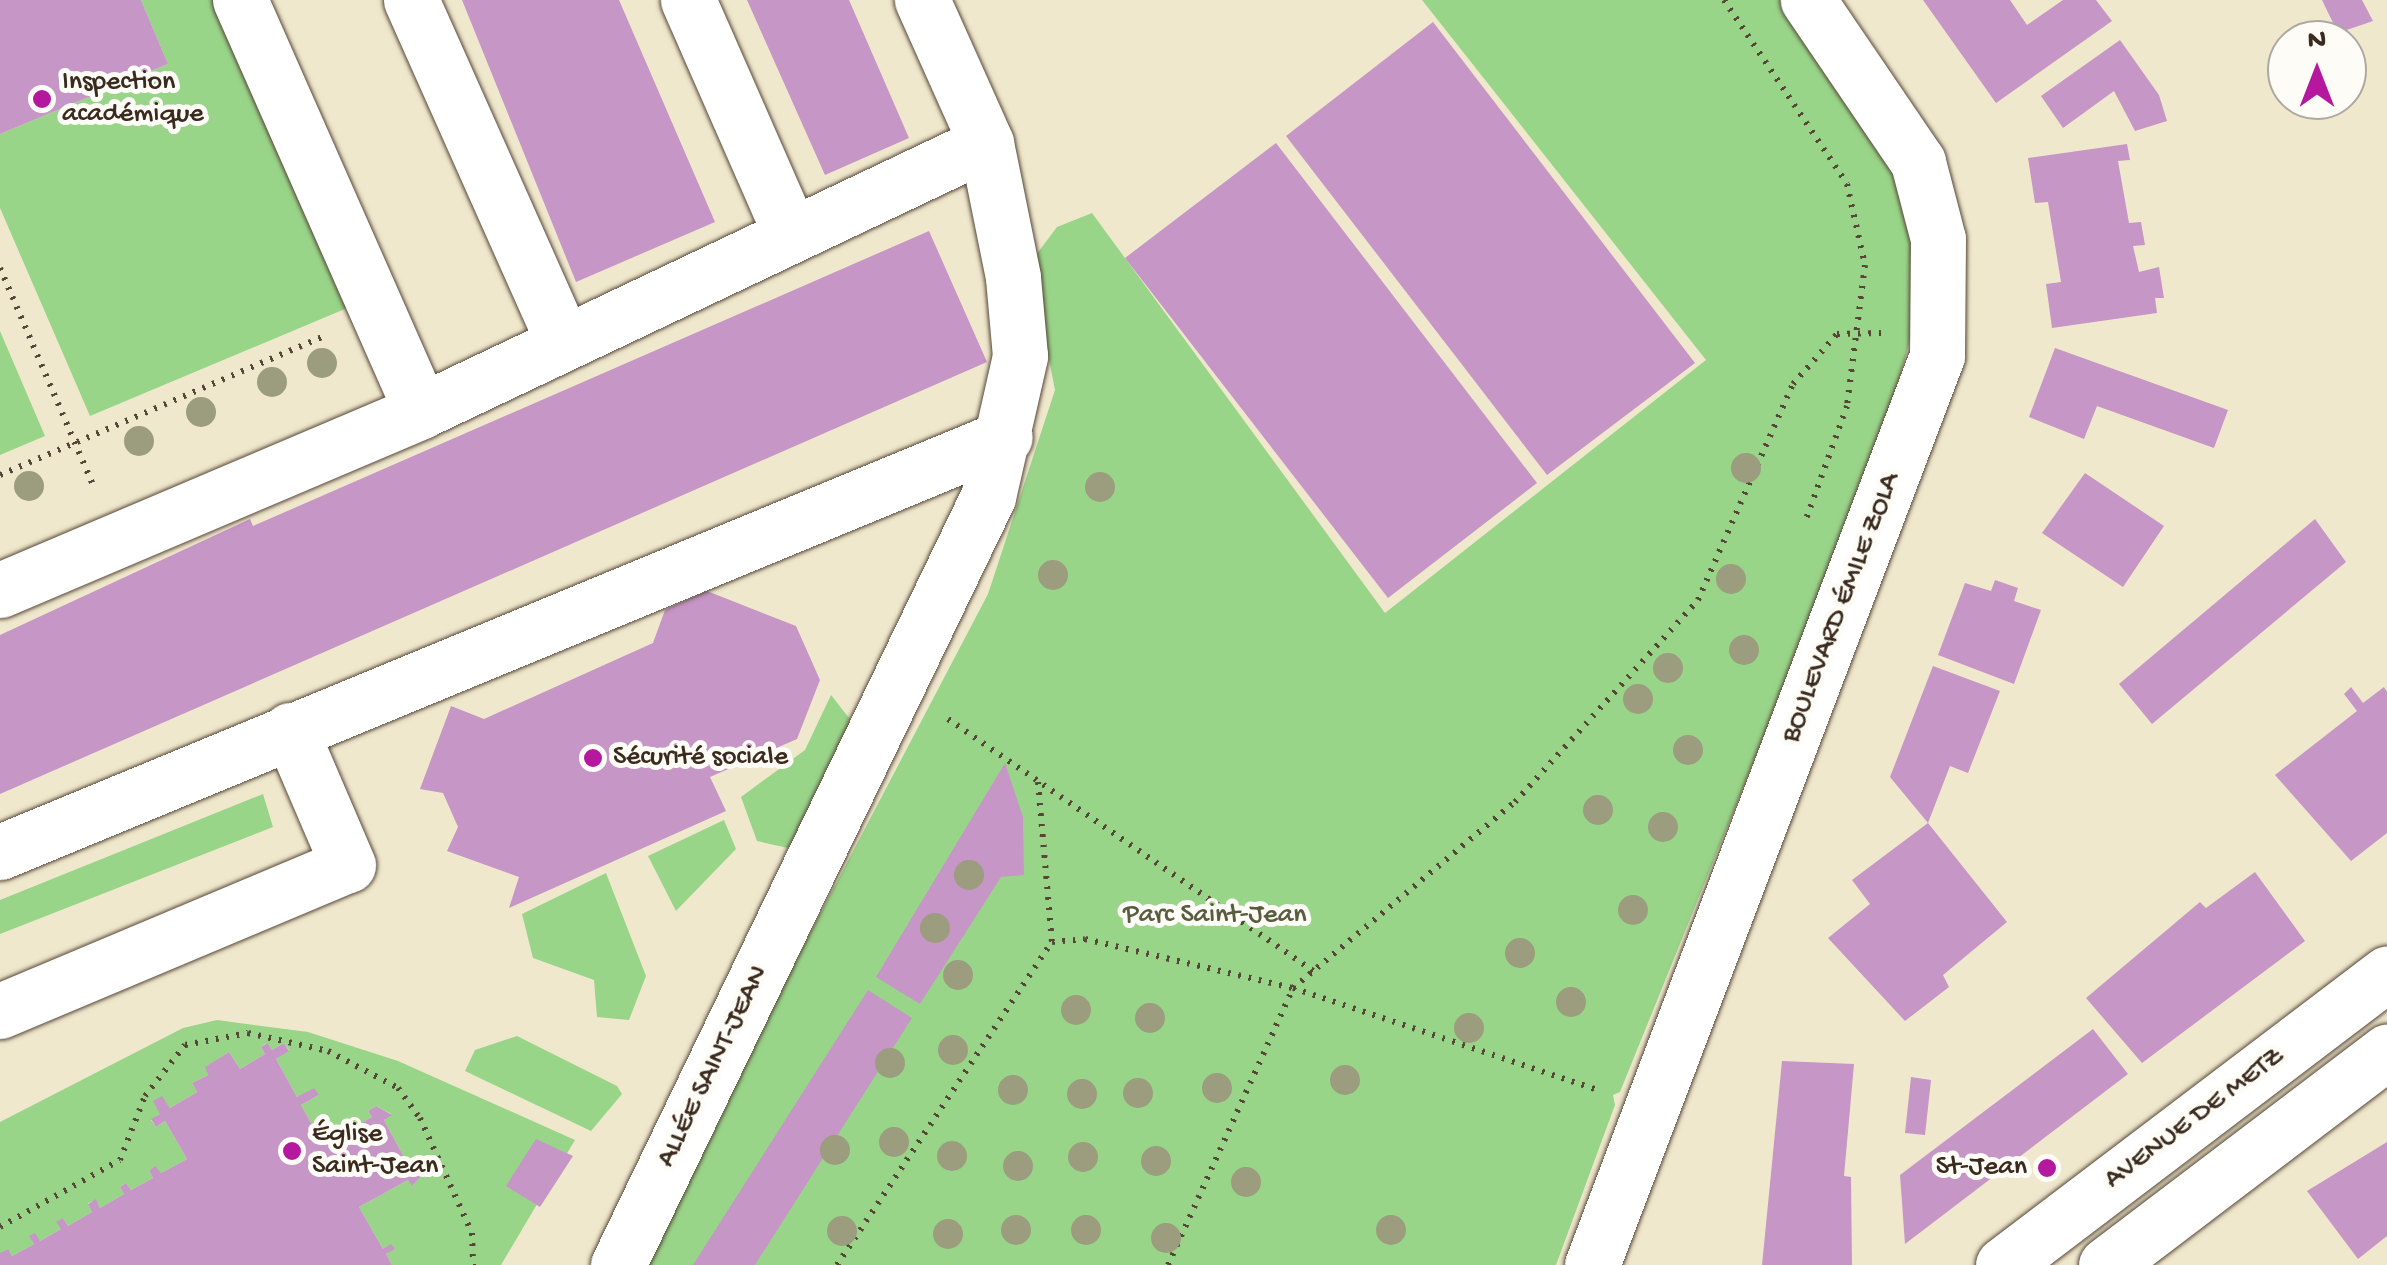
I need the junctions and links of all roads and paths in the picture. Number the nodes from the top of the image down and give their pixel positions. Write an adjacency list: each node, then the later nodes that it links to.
1 (240, 0): 10 (street)
2 (410, 0): 12 (street)
3 (688, 0): 8 (street)
4 (922, 0): 7 (street, ALLÉE SAINT-JEAN)
5 (1724, 0): 11 (path)
6 (1808, 0): 13 (street, BOULEVARD ÉMILE ZOLA)
7 (986, 143): 8 (street); 15 (street, ALLÉE SAINT-JEAN)
8 (790, 232): 12 (street)
9 (0, 268): 16 (path)
10 (378, 313): 14 (street); 16 (path)
11 (1856, 333): 13 (path); 18 (path); 25 (path)
12 (564, 342): 14 (street)
13 (1937, 345): 35 (street, BOULEVARD ÉMILE ZOLA)
14 (421, 411): 19 (street)
15 (1005, 437): 21 (street); 37 (street, ALLÉE SAINT-JEAN)
16 (76, 443): 17 (path)
17 (0, 475)
18 (1800, 535)
19 (0, 590)
20 (930, 707): 22 (path)
21 (290, 730): 23 (street); 28 (street)
22 (1038, 781): 24 (path); 25 (path)
23 (0, 852)
24 (1052, 942): 27 (path); 38 (path)
25 (1313, 970): 27 (path)
26 (2387, 973): 40 (street, AVENUE DE METZ)
27 (1293, 988): 31 (path); 39 (path)
28 (0, 1011)
29 (2387, 1052): 41 (street)
30 (1604, 1075): 31 (path)
31 (1598, 1090): 32 (path); 33 (path)
32 (1613, 1095)
33 (1591, 1108)
34 (0, 1227): 36 (path)
35 (1607, 1252)
36 (473, 1265)
37 (618, 1265)
38 (838, 1265)
39 (1168, 1265)
40 (2002, 1265)
41 (2106, 1265)

